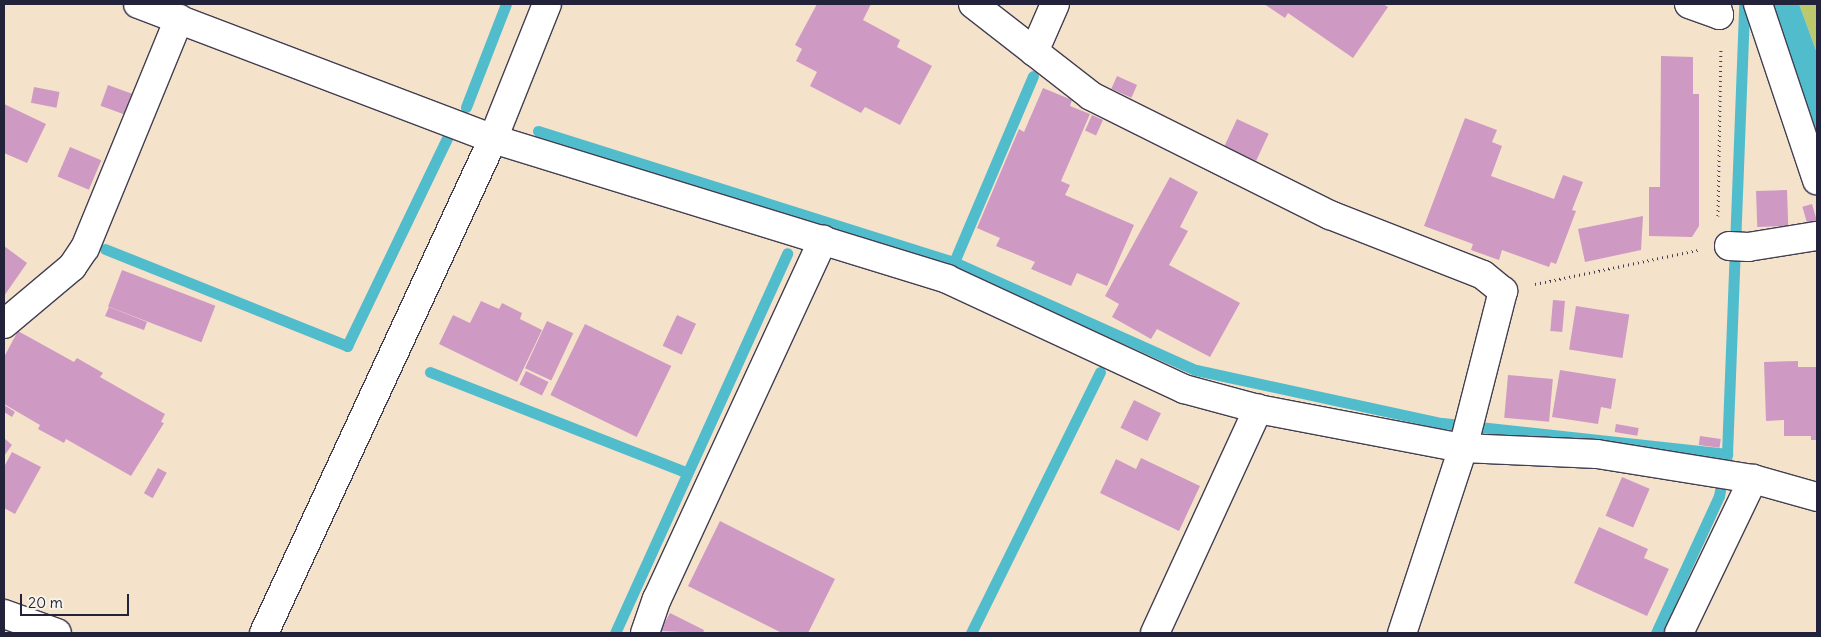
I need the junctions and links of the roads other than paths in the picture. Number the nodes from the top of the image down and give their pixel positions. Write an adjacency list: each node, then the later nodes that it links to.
1 (138, 4): 8 (street)
2 (547, 4): 10 (street)
3 (973, 4): 9 (street)
4 (1055, 4): 9 (street)
5 (1689, 4): 7 (street)
6 (1758, 4): 11 (street)
7 (1718, 9)
8 (179, 19): 10 (street); 15 (street)
9 (1034, 52): 17 (street)
10 (493, 139): 13 (street); 22 (street)
11 (1817, 180)
12 (1817, 236): 14 (street)
13 (823, 240): 16 (street); 23 (street)
14 (1732, 247)
15 (4, 324)
16 (1258, 409): 17 (street); 24 (street)
17 (1467, 434): 18 (street); 25 (street)
18 (1734, 475): 19 (street); 26 (street)
19 (1817, 497)
20 (4, 614): 21 (street)
21 (57, 633)
22 (264, 633)
23 (645, 633)
24 (1155, 633)
25 (1402, 633)
26 (1679, 633)

